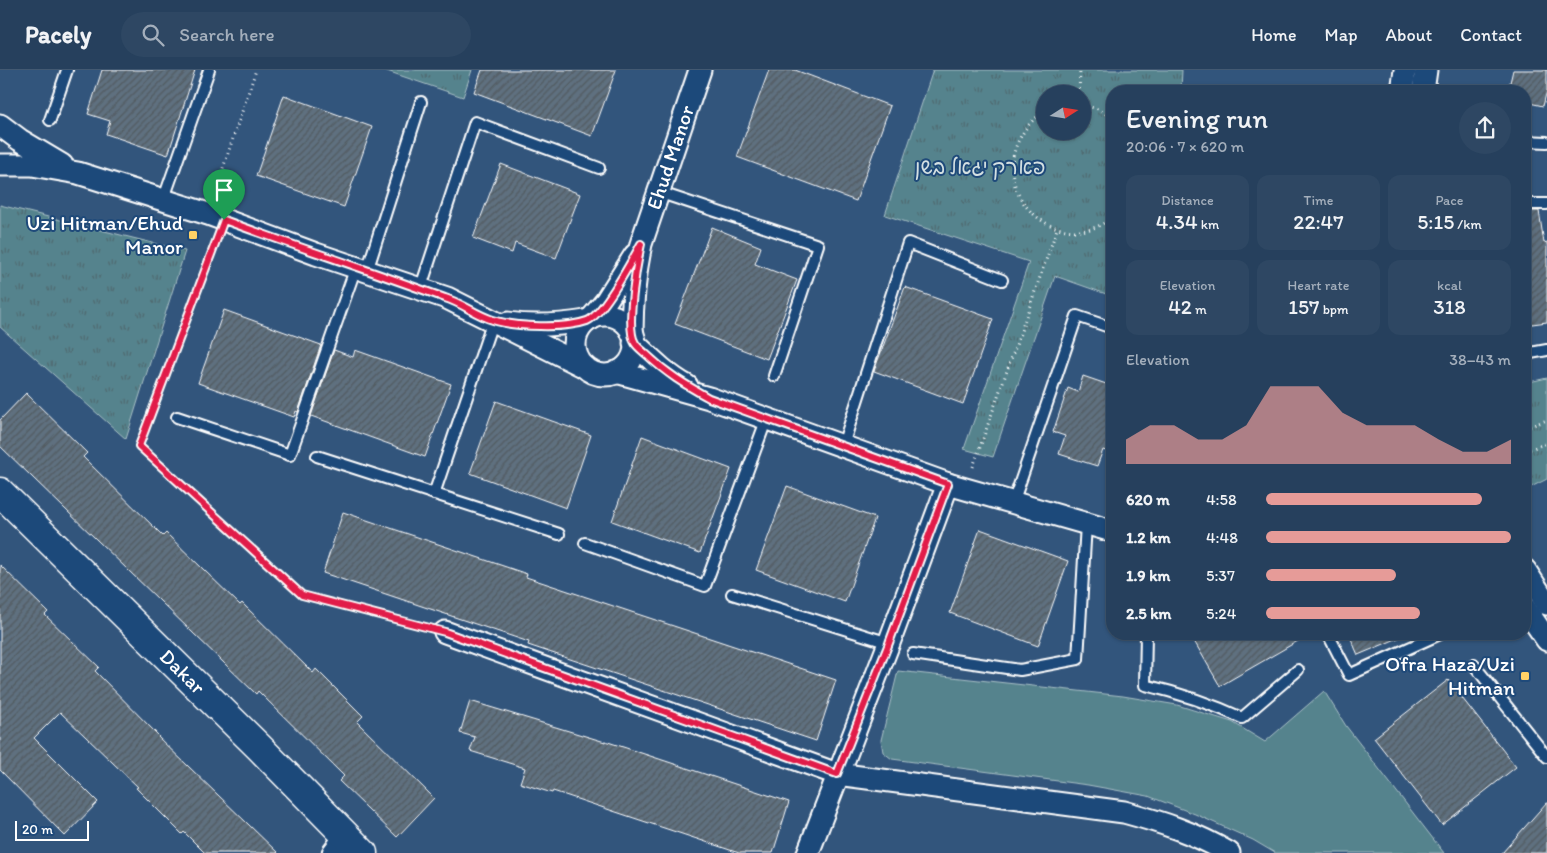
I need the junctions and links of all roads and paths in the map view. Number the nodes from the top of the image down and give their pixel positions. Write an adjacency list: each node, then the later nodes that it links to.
1 (67, 70): 15 (lane)
2 (209, 70): 24 (lane)
3 (256, 70): 27 (path)
4 (700, 70): 23 (street, Ehud Manor)
5 (1080, 70): 8 (path)
6 (1405, 70): 9 (street)
7 (1426, 70): 10 (street)
8 (1079, 85)
9 (1403, 85)
10 (1424, 85)
11 (421, 102): 31 (lane)
12 (1091, 107): 13 (path)
13 (1106, 114)
14 (1036, 118): 29 (path)
15 (50, 120)
16 (0, 124): 18 (street); 22 (street)
17 (1531, 141): 19 (lane)
18 (0, 142)
19 (1547, 142)
20 (0, 165): 22 (street)
21 (599, 168): 33 (lane)
22 (78, 173): 24 (street)
23 (658, 192): 30 (street, Ehud Manor); 42 (lane)
24 (163, 201): 27 (street)
25 (1531, 204): 26 (lane)
26 (1547, 204)
27 (216, 217): 31 (street); 64 (path)
28 (1106, 222): 29 (path)
29 (1057, 229): 52 (path)
30 (641, 244): 35 (street, Ehud Manor); 37 (street, Ehud Manor)
31 (361, 269): 33 (street); 44 (lane)
32 (1002, 280): 49 (lane)
33 (420, 290): 34 (street)
34 (493, 320): 35 (street); 40 (street); 54 (lane)
35 (588, 320): 37 (street); 40 (street)
36 (1106, 326): 55 (lane)
37 (633, 338): 41 (street); 43 (street)
38 (1547, 350): 39 (lane)
39 (1531, 353)
40 (585, 367): 41 (street)
41 (616, 372): 43 (street)
42 (774, 376)
43 (709, 398): 45 (street)
44 (177, 417)
45 (767, 418): 49 (street); 59 (lane)
46 (1547, 420): 47 (path)
47 (1531, 426)
48 (1547, 443): 50 (path)
49 (843, 445): 52 (street)
50 (1531, 449)
51 (317, 456): 54 (lane)
52 (957, 486): 55 (street); 69 (street)
53 (0, 492): 75 (street, Dakar)
54 (434, 494): 58 (lane)
55 (1013, 503): 56 (street)
56 (1086, 524): 57 (street); 70 (lane)
57 (1106, 529)
58 (559, 534)
59 (585, 543)
60 (1531, 579): 62 (street)
61 (732, 594): 69 (lane)
62 (1547, 604)
63 (1531, 617): 68 (street)
64 (445, 632): 74 (street)
65 (1146, 640): 72 (lane)
66 (1331, 640): 67 (lane)
67 (1427, 640)
68 (1547, 640)
69 (889, 643): 74 (street)
70 (913, 654)
71 (1474, 665): 73 (lane)
72 (1298, 670)
73 (1547, 757)
74 (837, 774): 76 (street); 77 (street)
75 (348, 847)
76 (808, 853)
77 (1228, 853)

